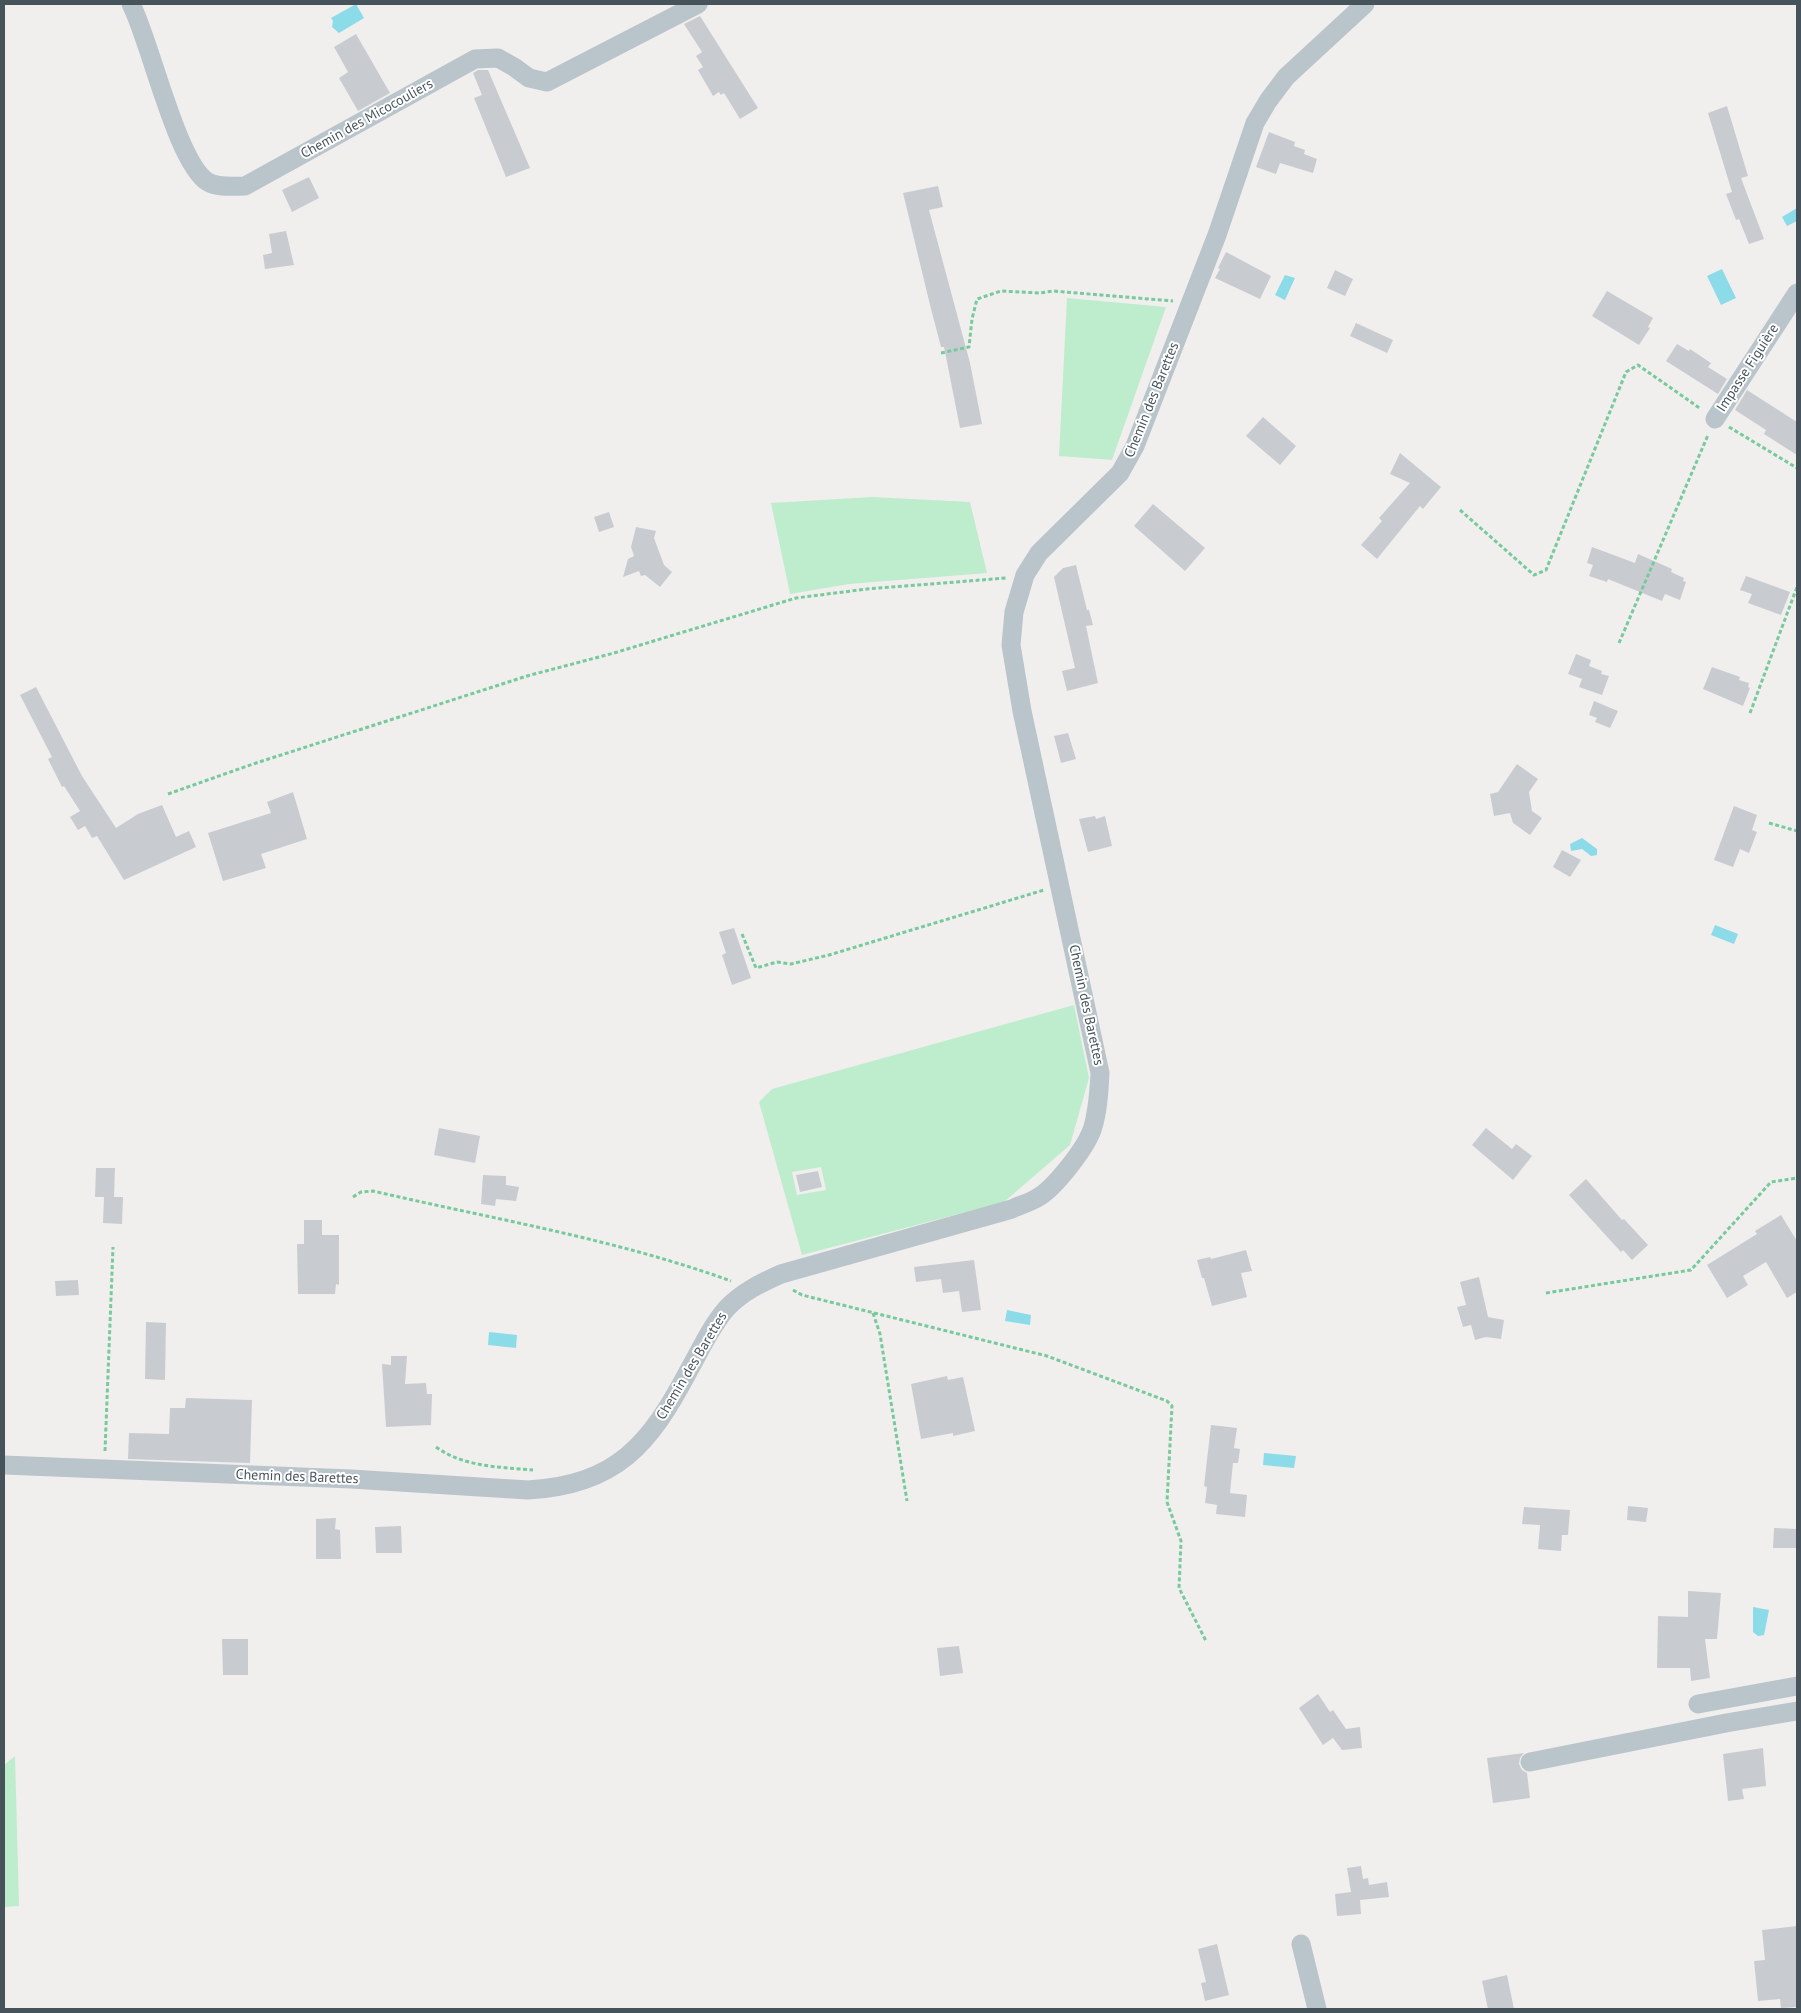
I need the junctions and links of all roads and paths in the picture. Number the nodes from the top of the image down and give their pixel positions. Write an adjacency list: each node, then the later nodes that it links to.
1 (131, 4): 2 (street, Chemin des Micocouliers)
2 (698, 4)
3 (1365, 4): 5 (street, Chemin des Barettes)
4 (1797, 293): 7 (street, Impasse Figuière)
5 (1191, 302): 6 (path); 10 (street, Chemin des Barettes)
6 (941, 353)
7 (1715, 419): 8 (path); 9 (path); 12 (path)
8 (1797, 468)
9 (1460, 510)
10 (1026, 574): 14 (path); 17 (street, Chemin des Barettes)
11 (1797, 586): 13 (path)
12 (1618, 643)
13 (1750, 713)
14 (168, 794)
15 (1769, 823): 16 (path)
16 (1797, 831)
17 (1061, 886): 18 (path); 22 (street, Chemin des Barettes)
18 (742, 934)
19 (1797, 1178): 24 (path)
20 (353, 1197): 23 (path)
21 (113, 1247): 28 (path)
22 (781, 1274): 23 (street, Chemin des Barettes); 25 (path)
23 (751, 1288): 28 (street, Chemin des Barettes)
24 (1546, 1293)
25 (873, 1313): 30 (path); 31 (path)
26 (436, 1447): 29 (path)
27 (4, 1465): 28 (street, Chemin des Barettes)
28 (104, 1469)
29 (537, 1470)
30 (906, 1501)
31 (1206, 1641)
32 (1797, 1686): 33 (street)
33 (1698, 1704)
34 (1797, 1711): 35 (street)
35 (1530, 1762)
36 (1301, 1944): 37 (street)
37 (1317, 2009)

